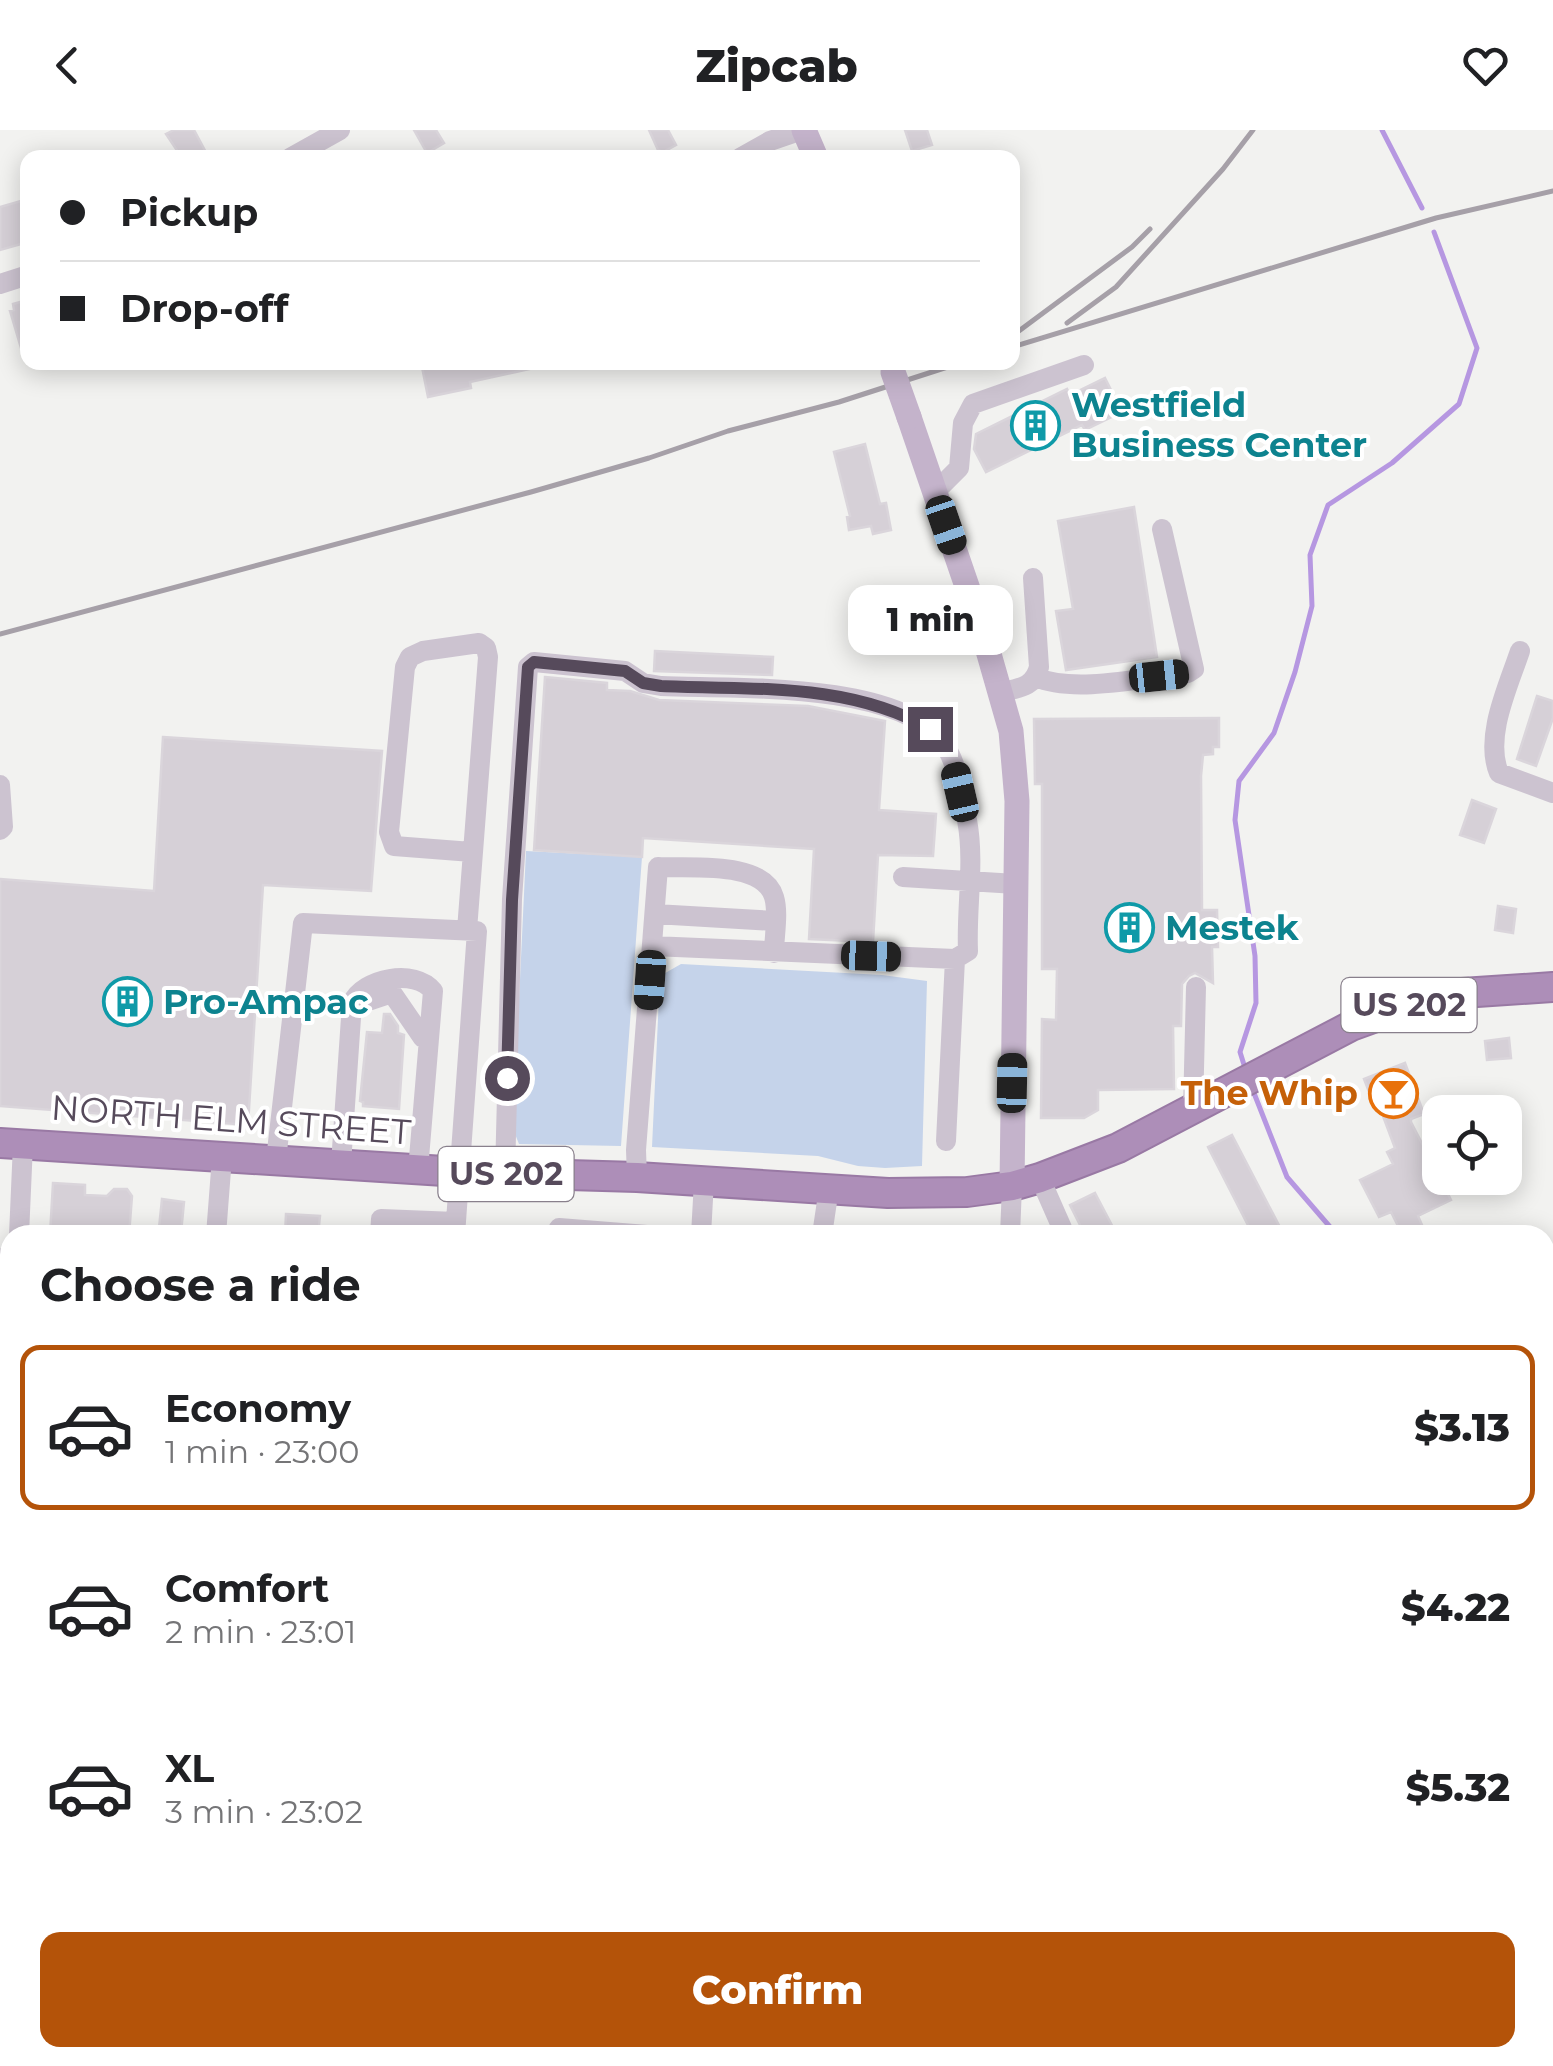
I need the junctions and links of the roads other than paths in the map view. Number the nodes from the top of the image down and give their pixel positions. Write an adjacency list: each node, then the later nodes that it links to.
1 (340, 130): 3 (street)
2 (803, 130): 4 (street)
3 (304, 150)
4 (754, 150)
5 (1084, 365): 7 (street)
6 (892, 370): 7 (main road, bridge)
7 (935, 492): 12 (main road)
8 (1162, 529): 11 (street)
9 (1033, 578): 11 (street)
10 (1520, 652): 14 (street)
11 (1036, 678): 12 (street)
12 (1002, 692): 19 (main road)
13 (0, 785): 15 (street)
14 (1553, 794)
15 (0, 830)
16 (472, 852): 16 (street); 22 (street)
17 (903, 877): 18 (street)
18 (970, 883): 19 (street); 25 (street); 38 (street)
19 (1016, 884): 42 (main road)
20 (654, 914): 21 (street); 21 (street); 23 (street)
21 (775, 921): 24 (street)
22 (467, 930): 34 (street); 37 (street)
23 (652, 946): 24 (street); 39 (street)
24 (774, 953): 25 (street)
25 (955, 959): 31 (street)
26 (1196, 987): 29 (street)
27 (1553, 987): 29 (highway, NORTH ELM STREET / US 202)
28 (426, 1068): 30 (street); 30 (street); 36 (street)
29 (1193, 1110): 40 (highway, NORTH ELM STREET / US 202)
30 (344, 1129): 35 (street)
31 (946, 1141)
32 (11, 1143): 33 (highway, NORTH ELM STREET / US 202); 44 (street)
33 (222, 1157): 34 (highway, NORTH ELM STREET / US 202); 45 (street)
34 (276, 1160): 35 (highway, NORTH ELM STREET / US 202)
35 (341, 1164): 36 (highway, NORTH ELM STREET / US 202)
36 (418, 1170): 37 (highway, NORTH ELM STREET / US 202)
37 (460, 1172): 38 (highway, NORTH ELM STREET / US 202); 48 (street)
38 (505, 1174): 39 (highway, NORTH ELM STREET / US 202)
39 (637, 1177): 41 (highway, NORTH ELM STREET / US 202)
40 (1040, 1178): 42 (highway, NORTH ELM STREET / US 202); 52 (street)
41 (704, 1181): 43 (highway, NORTH ELM STREET / US 202); 49 (street)
42 (1012, 1186): 43 (highway, NORTH ELM STREET / US 202); 51 (street)
43 (829, 1188): 50 (street)
44 (18, 1225)
45 (217, 1225)
46 (380, 1225): 47 (street)
47 (407, 1225)
48 (455, 1225)
49 (702, 1225)
50 (823, 1225)
51 (1010, 1225)
52 (1054, 1225)

